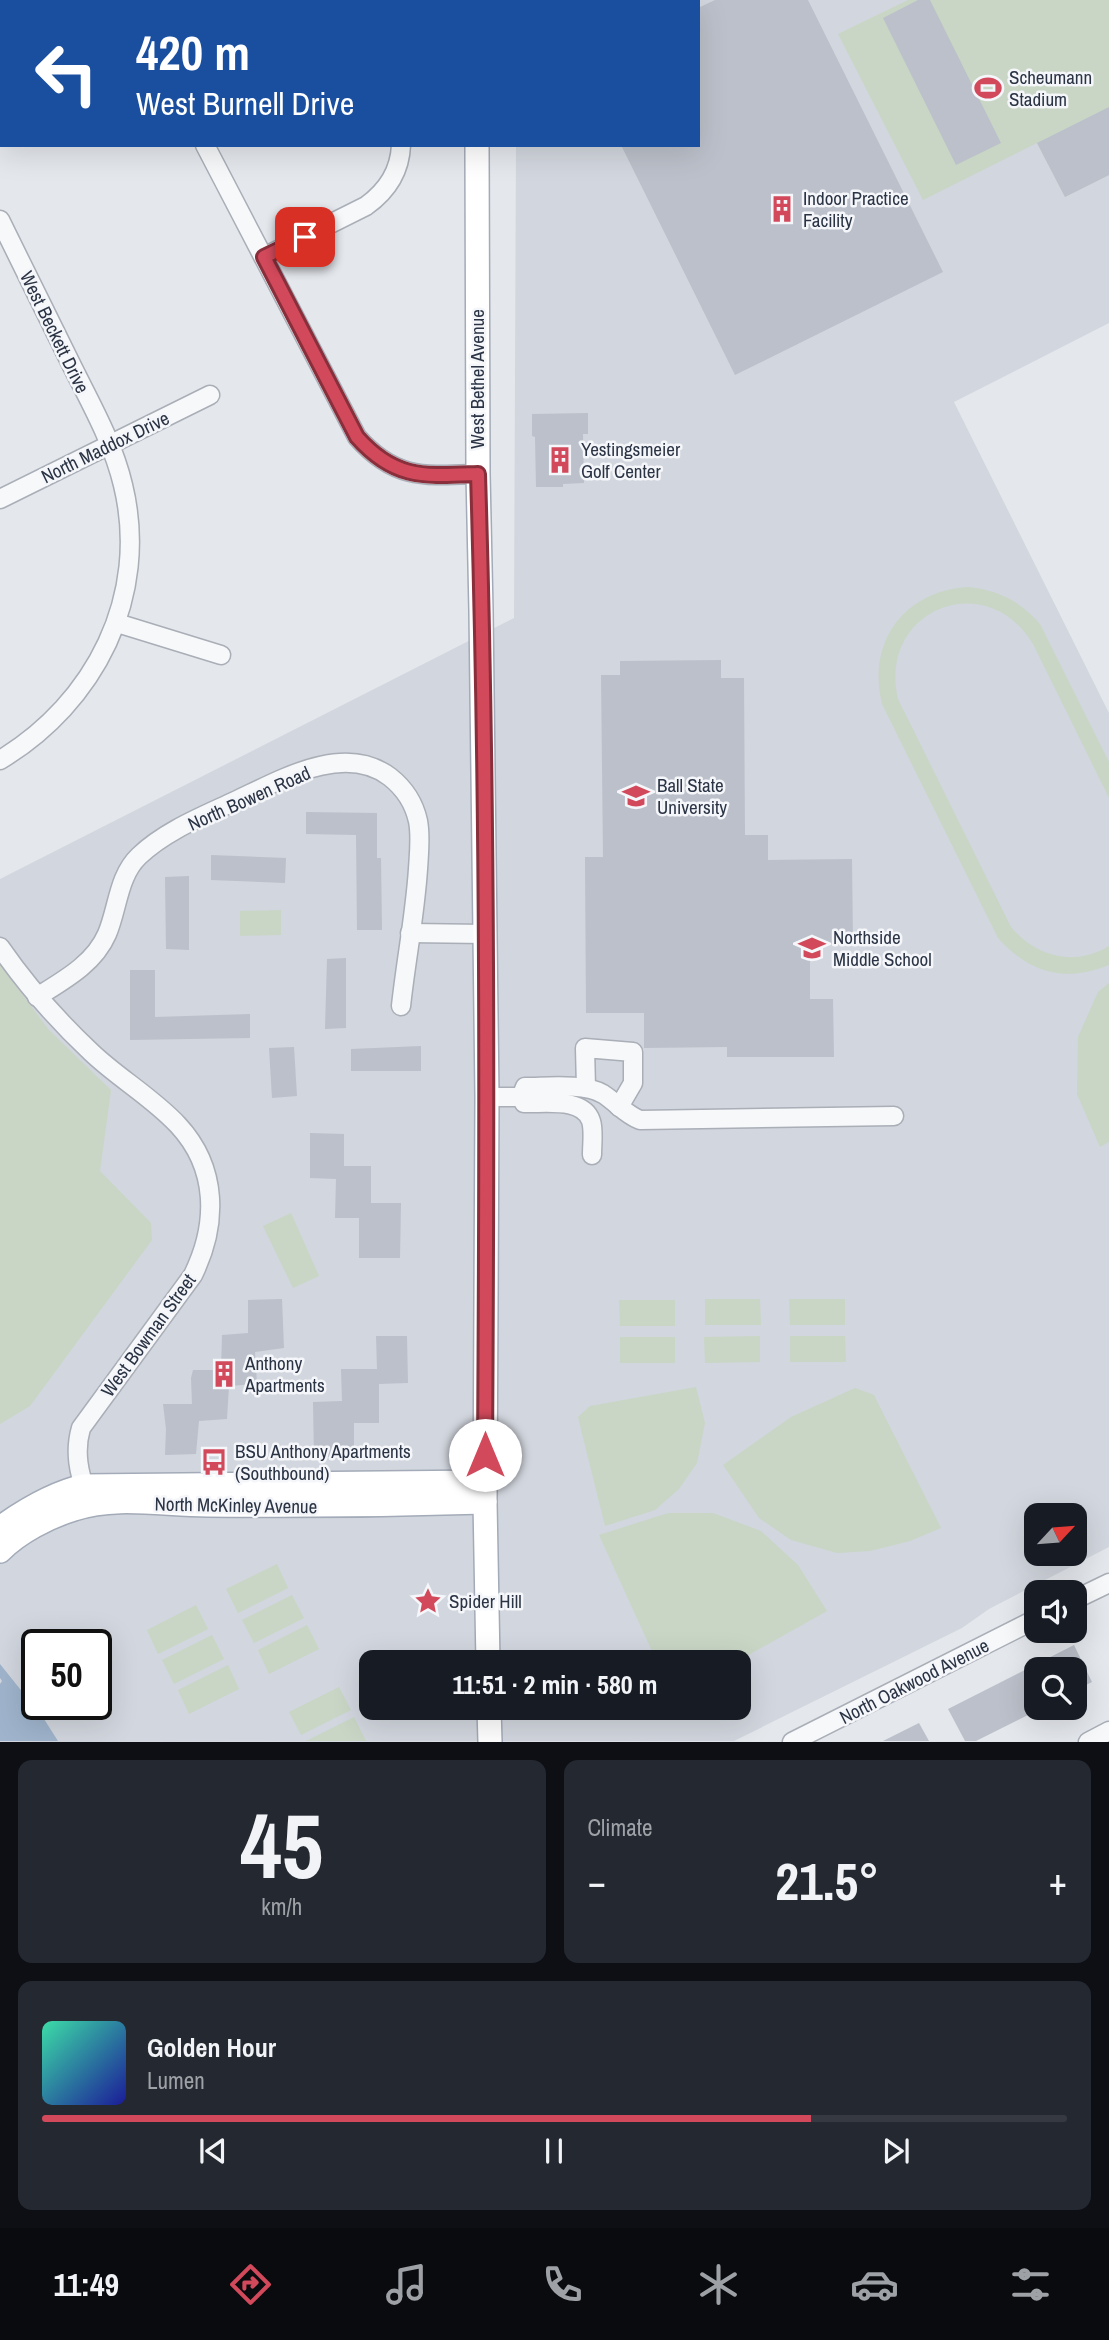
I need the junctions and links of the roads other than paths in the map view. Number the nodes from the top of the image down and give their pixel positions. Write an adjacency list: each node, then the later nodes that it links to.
1 (206, 147): 5 (street)
2 (401, 147): 5 (street)
3 (477, 147): 8 (main road, West Bethel Avenue)
4 (0, 220): 7 (street, West Beckett Drive)
5 (264, 257): 8 (street)
6 (210, 395): 7 (street, North Maddox Drive)
7 (111, 445): 9 (street, North Maddox Drive); 10 (street, West Beckett Drive)
8 (478, 474): 14 (main road, West Bethel Avenue)
9 (0, 499)
10 (117, 623): 11 (street); 12 (street, West Beckett Drive)
11 (221, 655)
12 (0, 760)
13 (411, 933): 14 (street); 16 (street, North Bowen Road); 17 (street, North Bowen Road)
14 (485, 934): 19 (main road, West Bethel Avenue)
15 (0, 947): 16 (street, West Bowman Street)
16 (37, 997): 25 (street, West Bowman Street)
17 (401, 1006)
18 (586, 1088): 20 (street); 21 (street); 21 (street)
19 (487, 1097): 20 (street); 24 (main road, West Bethel Avenue)
20 (521, 1097): 23 (street)
21 (619, 1107): 22 (street)
22 (894, 1116)
23 (592, 1155)
24 (485, 1492): 25 (main road, North McKinley Avenue); 31 (main road, West Bethel Avenue)
25 (88, 1496): 26 (main road, North McKinley Avenue); 27 (main road, North McKinley Avenue)
26 (0, 1528)
27 (0, 1551)
28 (1109, 1583): 29 (street)
29 (1087, 1594)
30 (1024, 1625): 35 (street, North Oakwood Avenue)
31 (488, 1650)
32 (489, 1720): 34 (main road)
33 (1109, 1731): 36 (street)
34 (490, 1741)
35 (792, 1741)
36 (1088, 1741)

